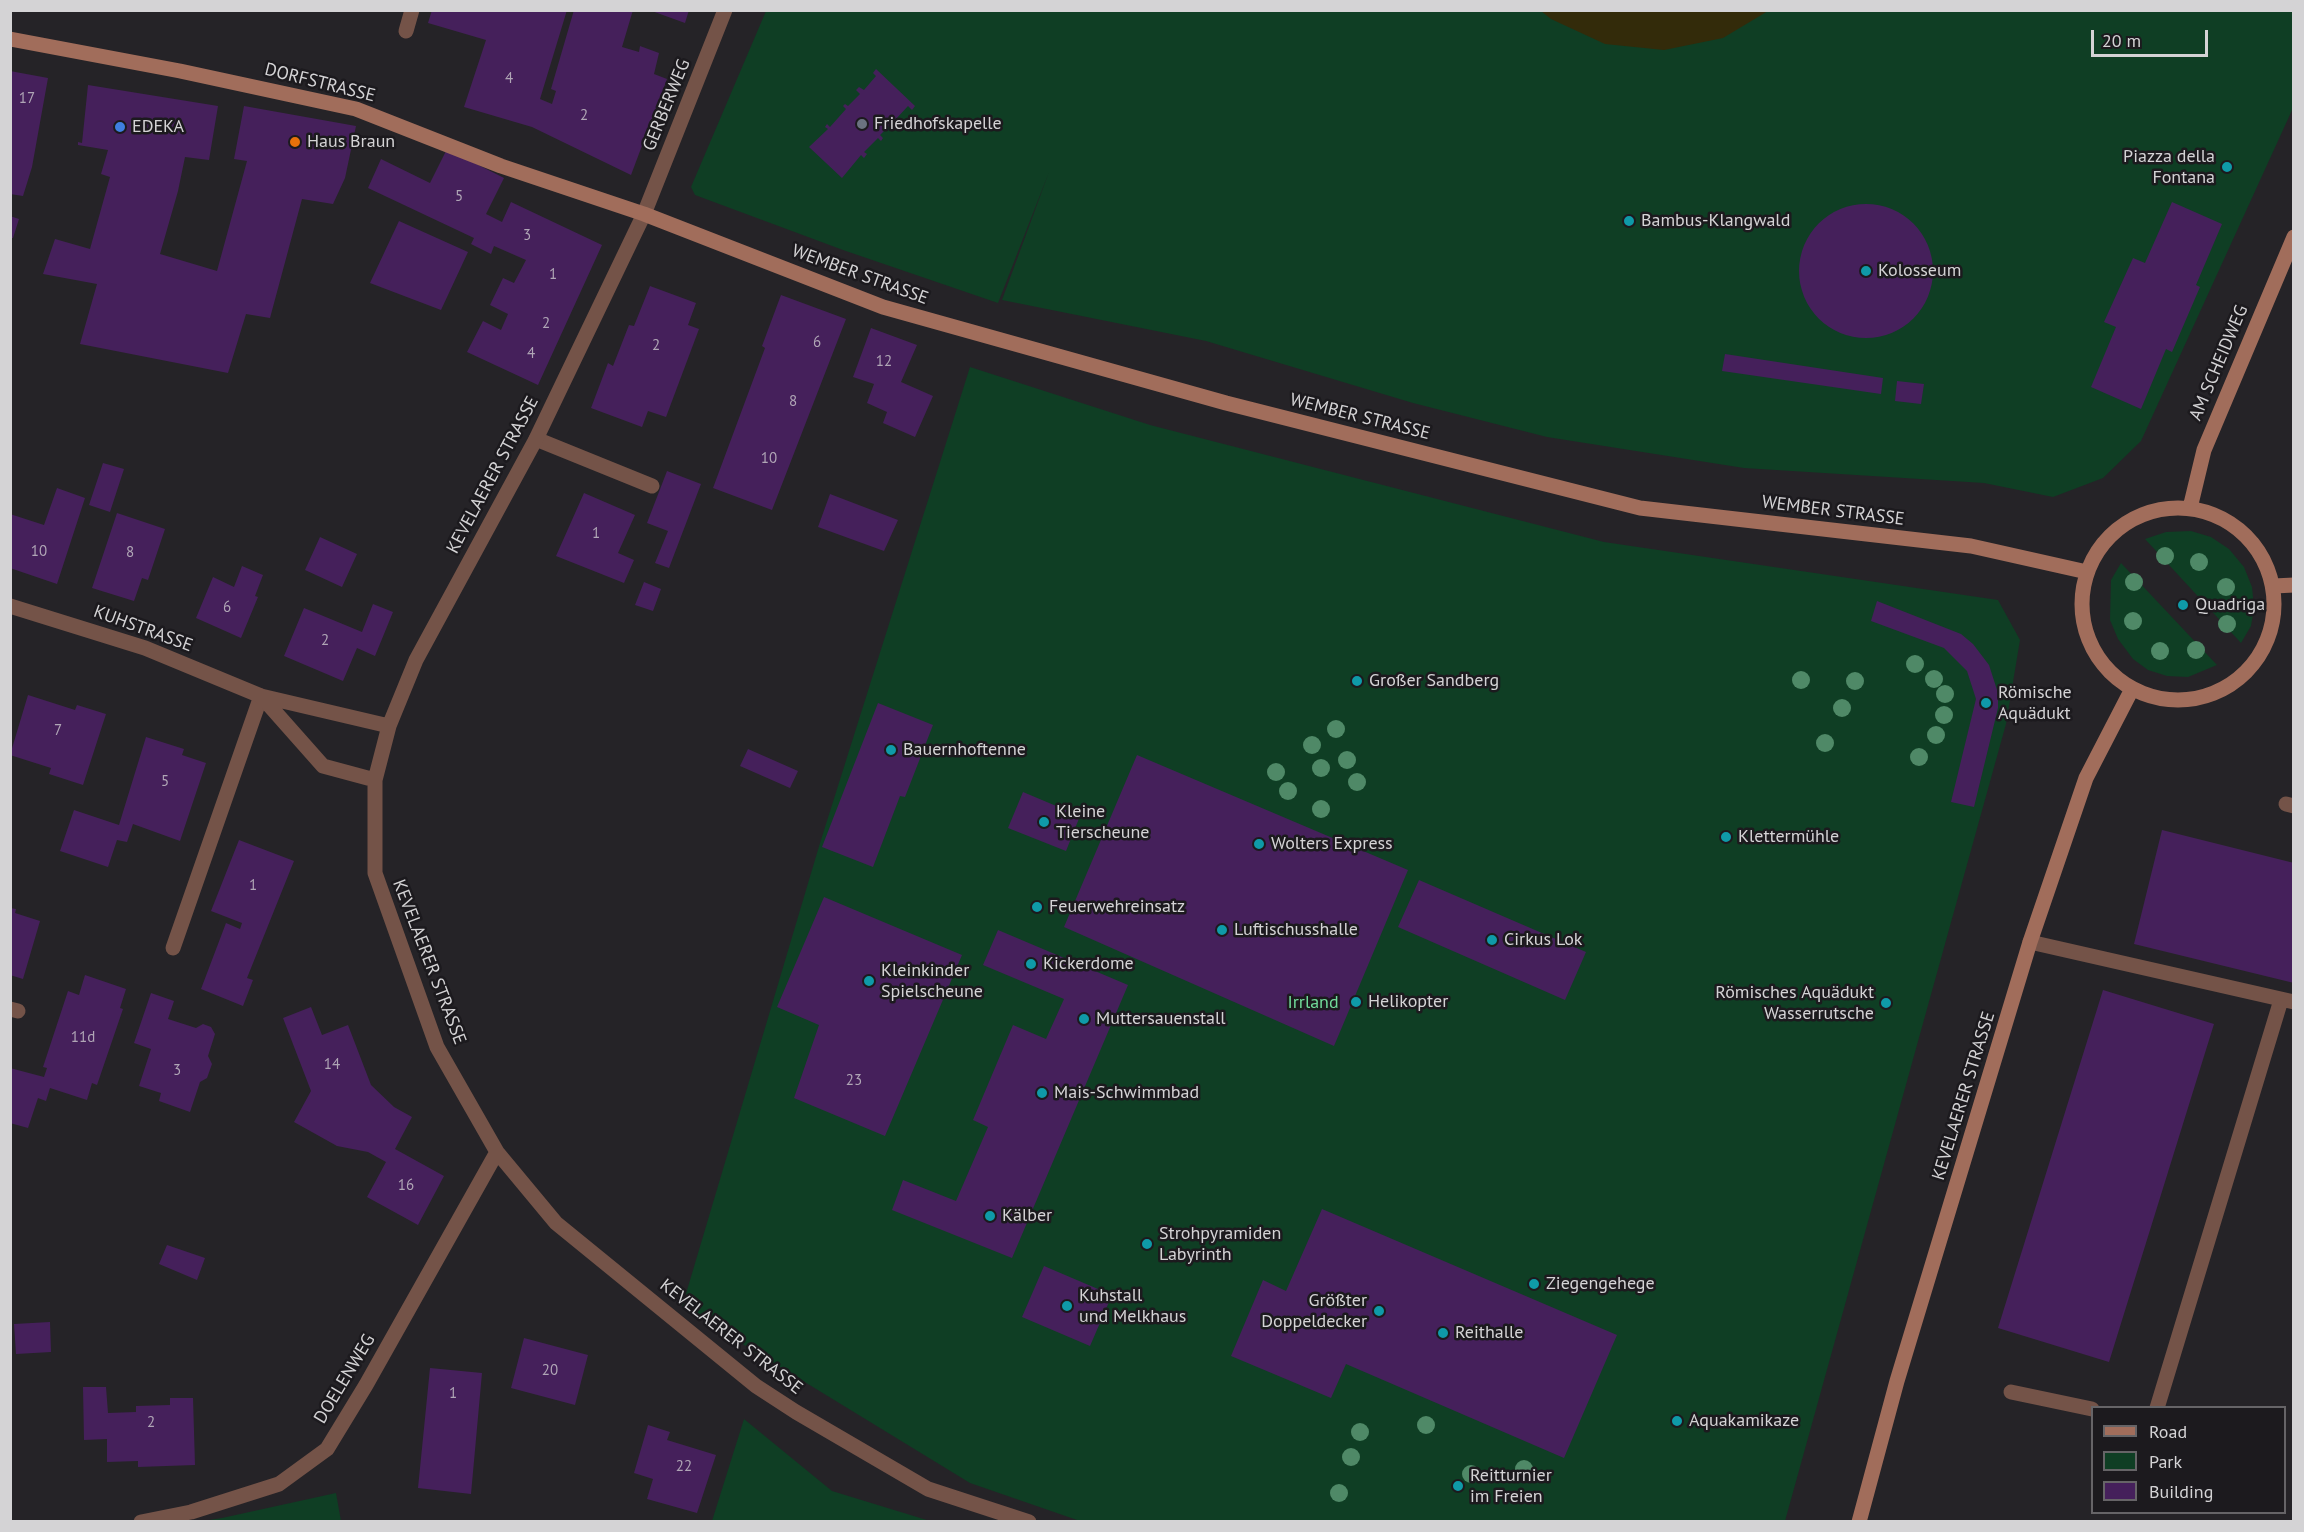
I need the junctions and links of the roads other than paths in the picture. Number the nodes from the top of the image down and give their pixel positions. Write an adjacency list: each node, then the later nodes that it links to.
1 (412, 10): 3 (street)
2 (725, 10): 5 (street, GERBERWEG)
3 (406, 31)
4 (10, 39): 5 (main road, DORFSTRASSE)
5 (644, 214): 7 (street, KEVELAERER STRASSE); 10 (main road, WEMBER STRASSE)
6 (2294, 237): 9 (main road, AM SCHEIDWEG)
7 (536, 439): 8 (street); 16 (street, KEVELAERER STRASSE)
8 (652, 486)
9 (2190, 508): 10 (main road); 12 (main road)
10 (2086, 572): 14 (main road)
11 (2294, 585): 12 (main road)
12 (2274, 586): 14 (main road)
13 (10, 606): 15 (street, KUHSTRASSE)
14 (2131, 691): 18 (main road, KEVELAERER STRASSE)
15 (261, 696): 16 (street, KUHSTRASSE); 17 (street, KUHSTRASSE); 19 (street)
16 (389, 726): 17 (street, KEVELAERER STRASSE)
17 (375, 780): 21 (street, KEVELAERER STRASSE)
18 (2030, 942): 20 (street); 27 (main road, KEVELAERER STRASSE)
19 (173, 948)
20 (2288, 1001): 23 (street)
21 (497, 1152): 25 (street, DOELENWEG); 26 (street, KEVELAERER STRASSE)
22 (2011, 1392): 24 (street)
23 (2157, 1406)
24 (2091, 1409)
25 (141, 1521)
26 (1029, 1521)
27 (1859, 1521)

